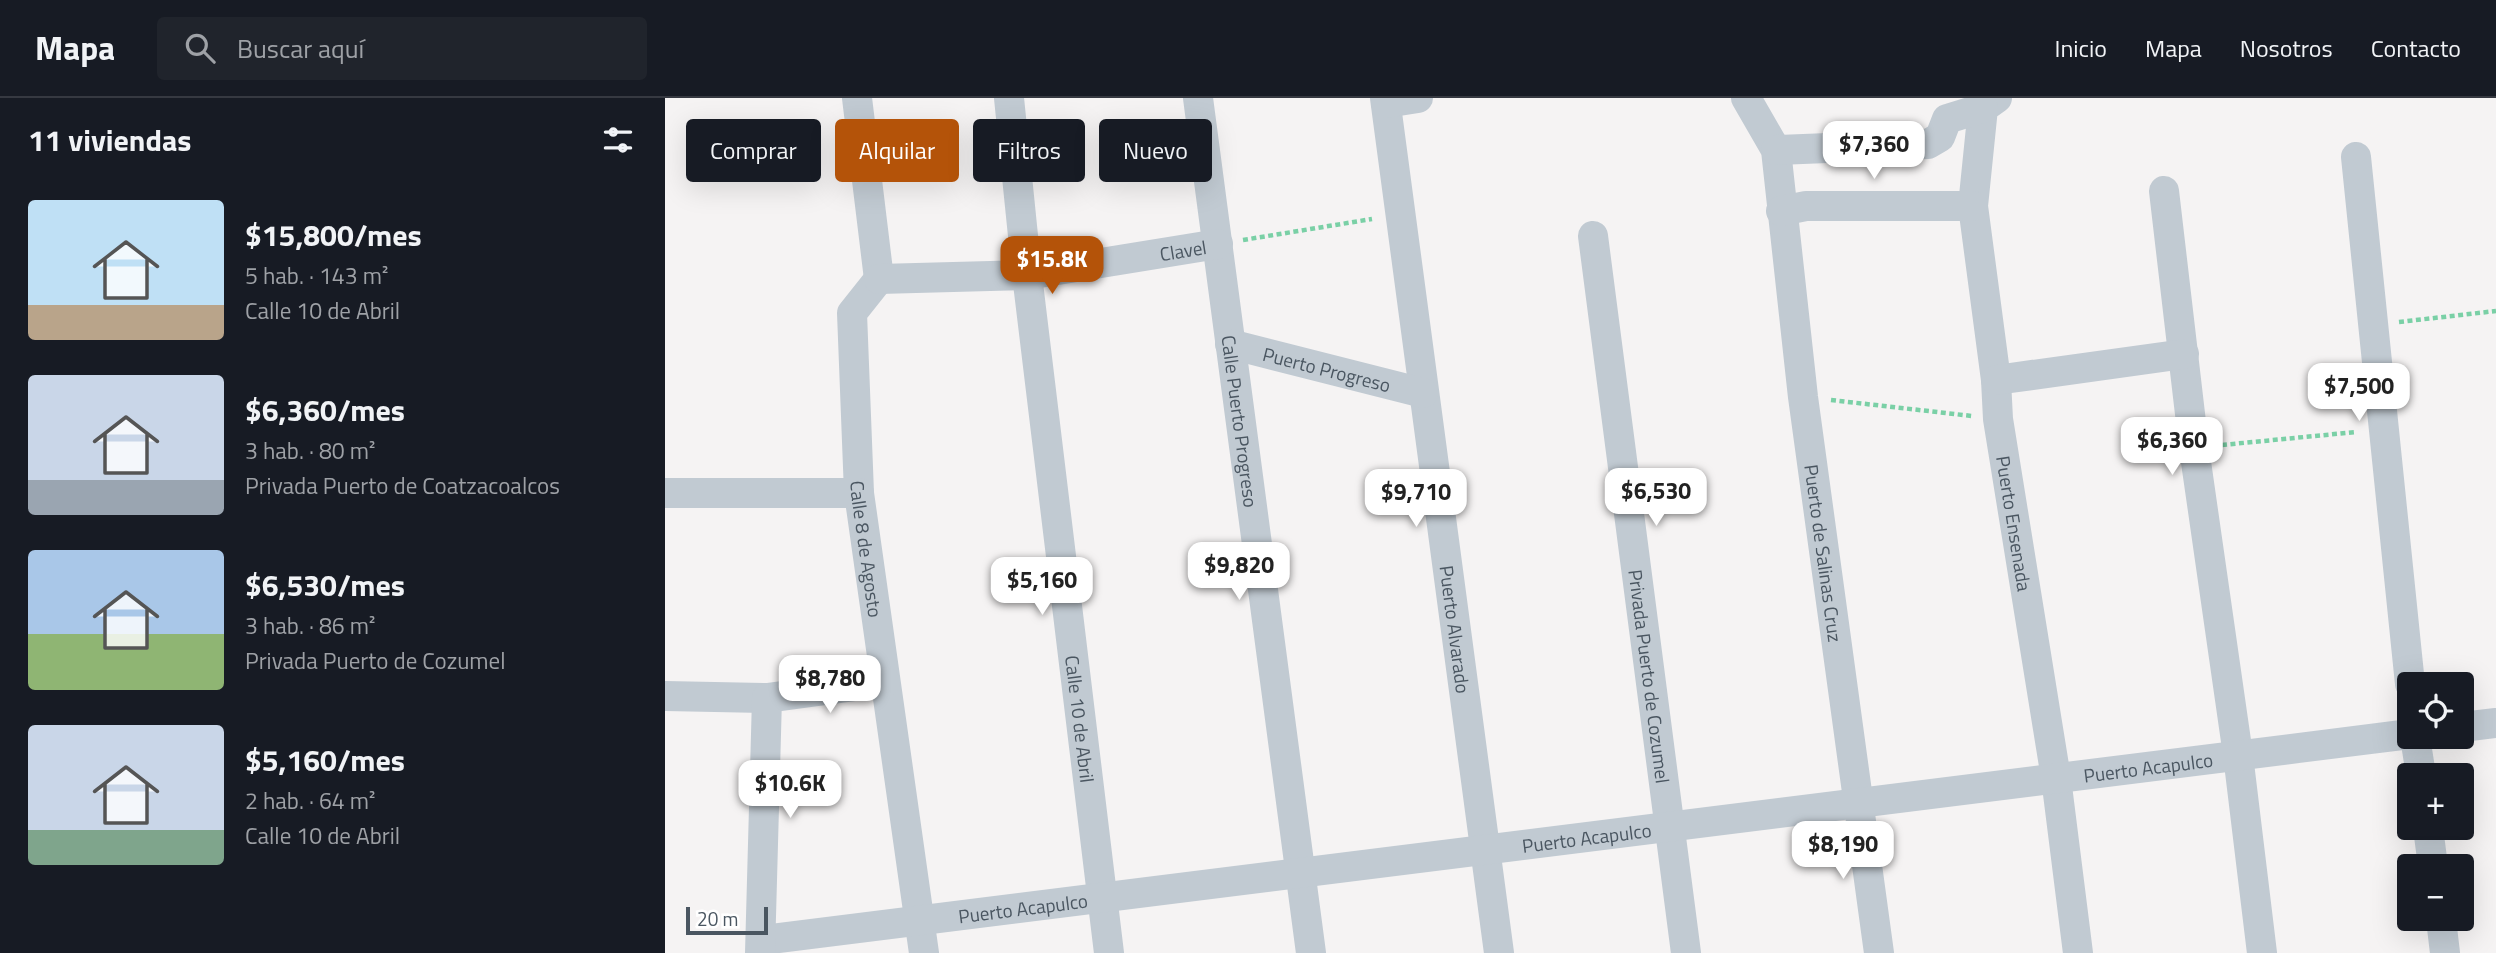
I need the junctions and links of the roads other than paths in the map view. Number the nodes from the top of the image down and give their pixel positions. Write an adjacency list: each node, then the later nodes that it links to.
1 (857, 98): 16 (street)
2 (1009, 98): 15 (street, Calle 10 de Abril)
3 (1198, 98): 14 (street, Calle Puerto Progreso)
4 (1418, 98): 6 (street)
5 (1746, 98): 8 (street)
6 (1386, 100): 20 (street, Puerto Alvarado)
7 (1990, 103): 8 (street); 11 (street, Puerto Ensenada)
8 (1776, 150): 12 (street, Puerto de Salinas Cruz)
9 (2355, 157): 23 (street)
10 (2164, 191): 18 (street)
11 (1973, 206): 12 (street); 19 (street, Puerto Ensenada)
12 (1781, 211): 32 (street, Puerto de Salinas Cruz)
13 (1593, 236): 33 (street, Privada Puerto de Cozumel)
14 (1217, 244): 15 (street, Clavel); 17 (street, Calle Puerto Progreso)
15 (1027, 275): 16 (street, Clavel); 36 (street, Calle 10 de Abril)
16 (879, 279): 21 (street, Calle 8 de Agosto)
17 (1230, 344): 20 (street, Puerto Progreso); 35 (street, Calle Puerto Progreso)
18 (2184, 354): 19 (street); 30 (street)
19 (1996, 380): 31 (street, Puerto Ensenada)
20 (1423, 393): 34 (street, Puerto Alvarado)
21 (859, 493): 22 (street); 24 (street, Calle 8 de Agosto)
22 (665, 494)
23 (2409, 672)
24 (885, 682): 26 (street); 37 (street, Calle 8 de Agosto)
25 (665, 696): 26 (street)
26 (767, 698): 39 (street)
27 (2496, 723): 28 (street)
28 (2474, 726)
29 (2397, 736): 30 (street, Puerto Acapulco)
30 (2238, 755): 31 (street, Puerto Acapulco); 47 (street)
31 (2056, 778): 32 (street, Puerto Acapulco); 46 (street, Puerto Ensenada)
32 (1858, 803): 33 (street, Puerto Acapulco); 45 (street, Puerto de Salinas Cruz)
33 (1669, 827): 34 (street, Puerto Acapulco); 44 (street, Privada Puerto de Cozumel)
34 (1486, 849): 35 (street, Puerto Acapulco); 43 (street, Puerto Alvarado)
35 (1301, 873): 36 (street, Puerto Acapulco); 42 (street, Calle Puerto Progreso)
36 (1100, 898): 37 (street, Puerto Acapulco); 41 (street, Calle 10 de Abril)
37 (920, 921): 39 (street, Puerto Acapulco); 40 (street, Calle 8 de Agosto)
38 (2442, 931): 48 (street)
39 (762, 947)
40 (924, 953)
41 (1109, 953)
42 (1311, 953)
43 (1499, 953)
44 (1686, 953)
45 (1879, 953)
46 (2078, 953)
47 (2262, 953)
48 (2445, 953)

